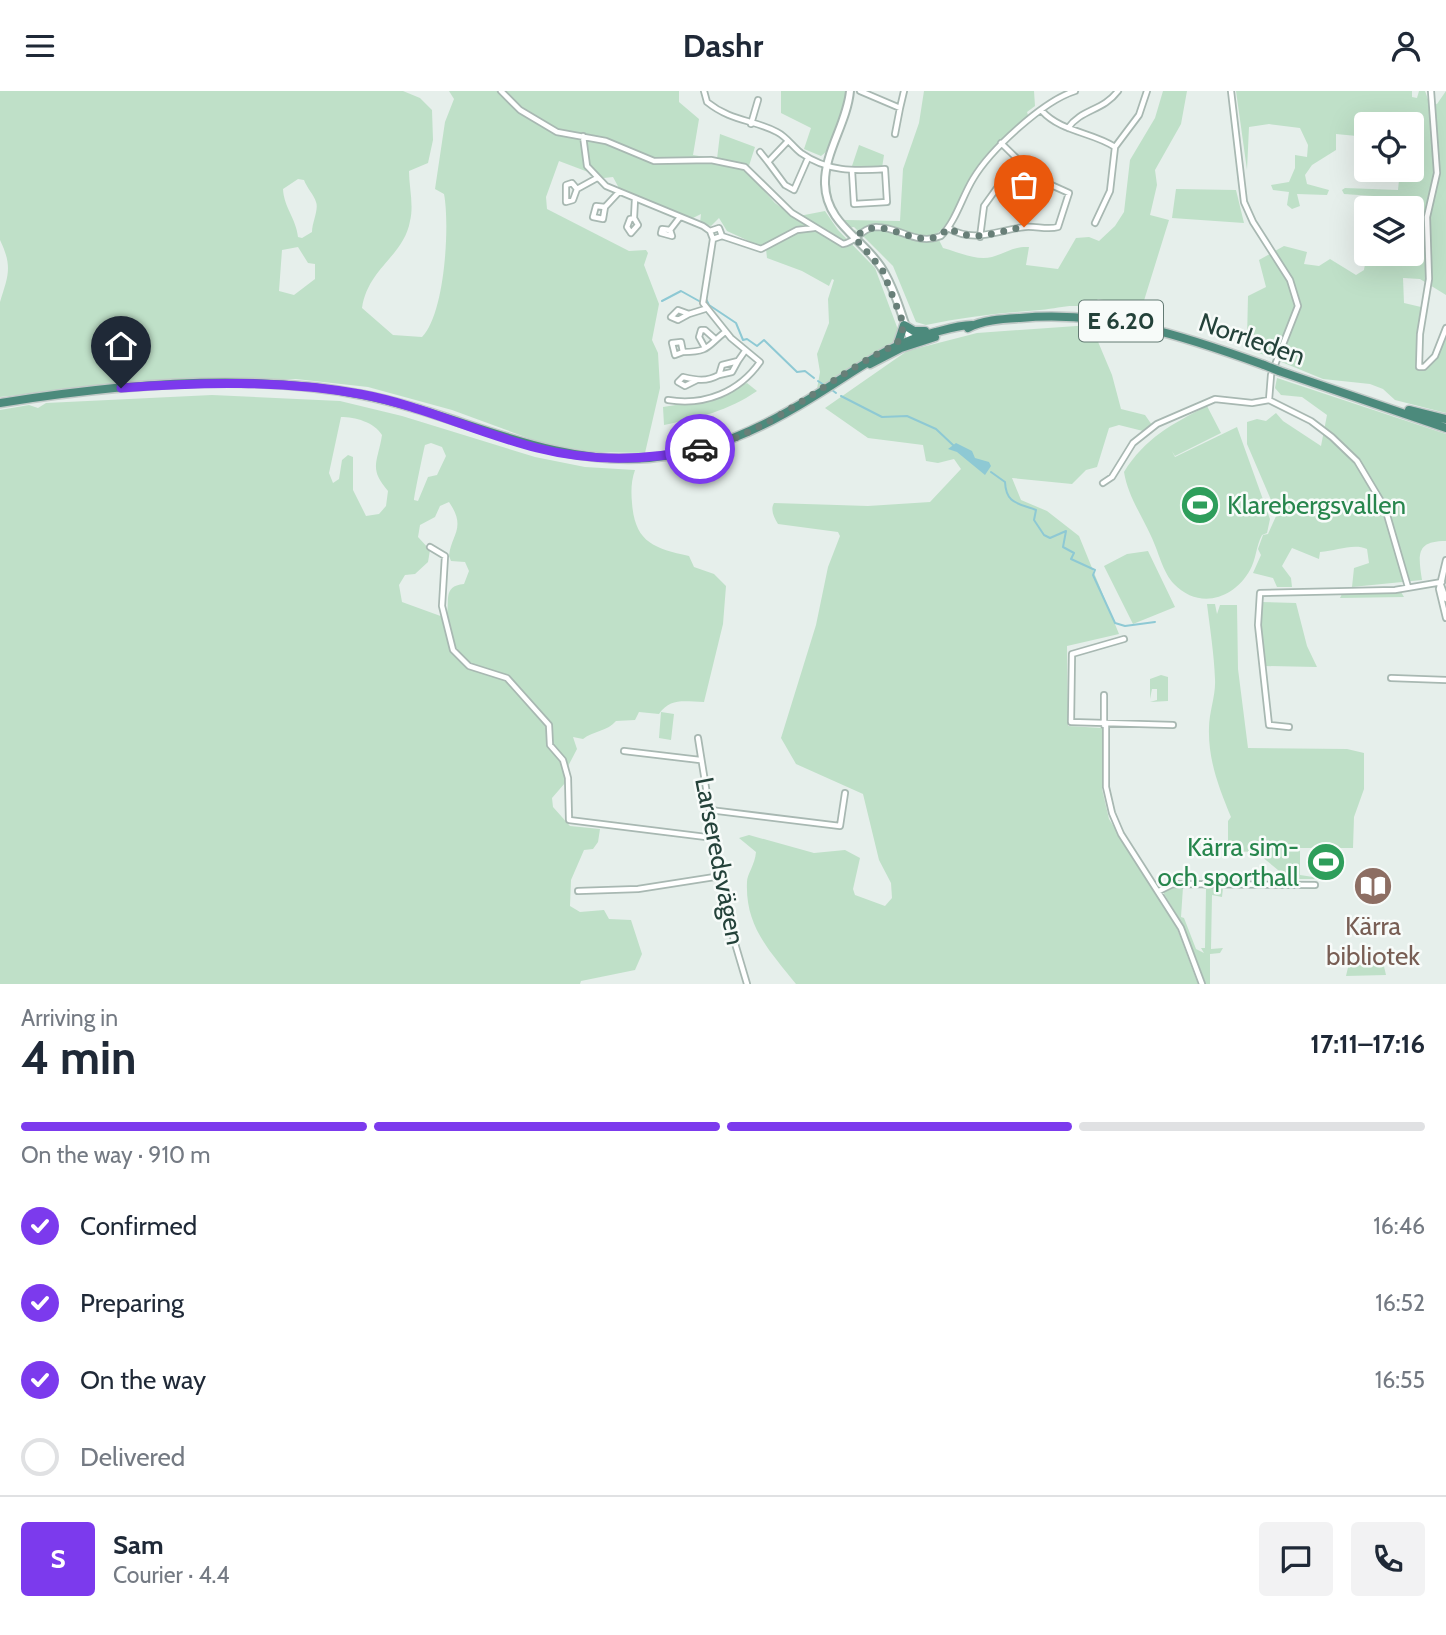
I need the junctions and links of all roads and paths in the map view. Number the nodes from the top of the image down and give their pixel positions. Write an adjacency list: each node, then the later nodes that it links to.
1 (501, 91): 18 (street)
2 (705, 91): 15 (street)
3 (850, 91): 26 (street)
4 (860, 91): 13 (street)
5 (904, 91): 13 (street)
6 (1075, 91): 11 (street)
7 (1118, 91): 16 (street)
8 (1147, 91): 21 (street)
9 (1231, 91): 62 (street)
10 (1431, 91): 48 (street)
11 (1064, 93): 14 (street)
12 (758, 100): 15 (street)
13 (900, 108): 17 (street)
14 (1042, 111): 16 (street); 20 (street)
15 (751, 124): 19 (street)
16 (1068, 128): 21 (street)
17 (895, 134)
18 (583, 136): 28 (street); 36 (street)
19 (788, 141): 23 (street); 25 (street)
20 (1001, 143): 24 (street); 37 (street)
21 (1115, 147): 35 (street)
22 (760, 152): 25 (street)
23 (808, 157): 25 (street); 26 (street)
24 (1017, 160): 41 (street); 41 (street)
25 (768, 162)
26 (827, 166): 27 (street); 42 (street)
27 (852, 171): 27 (street)
28 (597, 178): 29 (street); 30 (street)
29 (577, 189)
30 (619, 193): 31 (street); 32 (street)
31 (635, 199): 33 (street); 34 (street)
32 (605, 207)
33 (680, 217): 38 (street); 39 (street)
34 (634, 218)
35 (1096, 223)
36 (814, 228): 40 (street); 42 (street)
37 (948, 228): 41 (street); 42 (street)
38 (670, 230)
39 (710, 231): 40 (street); 43 (street)
40 (722, 236): 43 (street)
41 (980, 237)
42 (855, 238): 46 (street)
43 (713, 239): 44 (street)
44 (705, 309): 45 (street); 50 (street)
45 (689, 314)
46 (904, 325): 49 (highway); 52 (street); 53 (highway)
47 (972, 325): 49 (highway, Norrleden / E 6.20); 52 (highway, Norrleden / E 6.20); 64 (highway, Norrleden / E 6.20, bridge)
48 (1446, 328)
49 (939, 331): 52 (highway, Norrleden / E 6.20)
50 (725, 332): 51 (street); 55 (street)
51 (715, 339): 54 (street); 54 (street)
52 (911, 341): 53 (highway, Norrleden / E 6.20); 60 (highway, Norrleden / E 6.20)
53 (897, 344): 60 (highway, Norrleden / E 6.20)
54 (705, 348): 56 (street)
55 (745, 351): 57 (street); 61 (street)
56 (684, 352)
57 (738, 361): 58 (street); 58 (street)
58 (719, 375): 59 (street)
59 (697, 380)
60 (821, 392): 63 (highway, Norrleden / E 6.20)
61 (668, 400)
62 (1269, 400): 67 (street); 71 (street)
63 (0, 403)
64 (1392, 407): 65 (highway, Norrleden / E 6.20); 66 (highway, Norrleden / E 6.20)
65 (1446, 419)
66 (1446, 428)
67 (1103, 483)
68 (430, 547): 86 (street)
69 (1445, 563): 70 (street)
70 (1441, 582): 71 (street); 72 (street); 73 (street)
71 (1408, 587): 80 (street)
72 (1446, 599)
73 (1446, 618)
74 (1124, 639): 78 (street)
75 (1391, 678): 76 (street)
76 (1446, 680)
77 (1104, 695): 78 (street)
78 (1105, 725): 79 (street); 90 (street)
79 (1173, 725)
80 (1289, 727)
81 (698, 738): 83 (street, Larseredsvägen)
82 (624, 751): 83 (street)
83 (700, 760): 85 (street, Larseredsvägen)
84 (845, 793): 85 (street)
85 (710, 810): 86 (street, Larseredsvägen)
86 (714, 838): 87 (street, Larseredsvägen)
87 (721, 876): 89 (street); 91 (street, Larseredsvägen)
88 (1315, 885): 90 (street)
89 (578, 891)
90 (1159, 891): 92 (street)
91 (747, 984)
92 (1202, 984)

